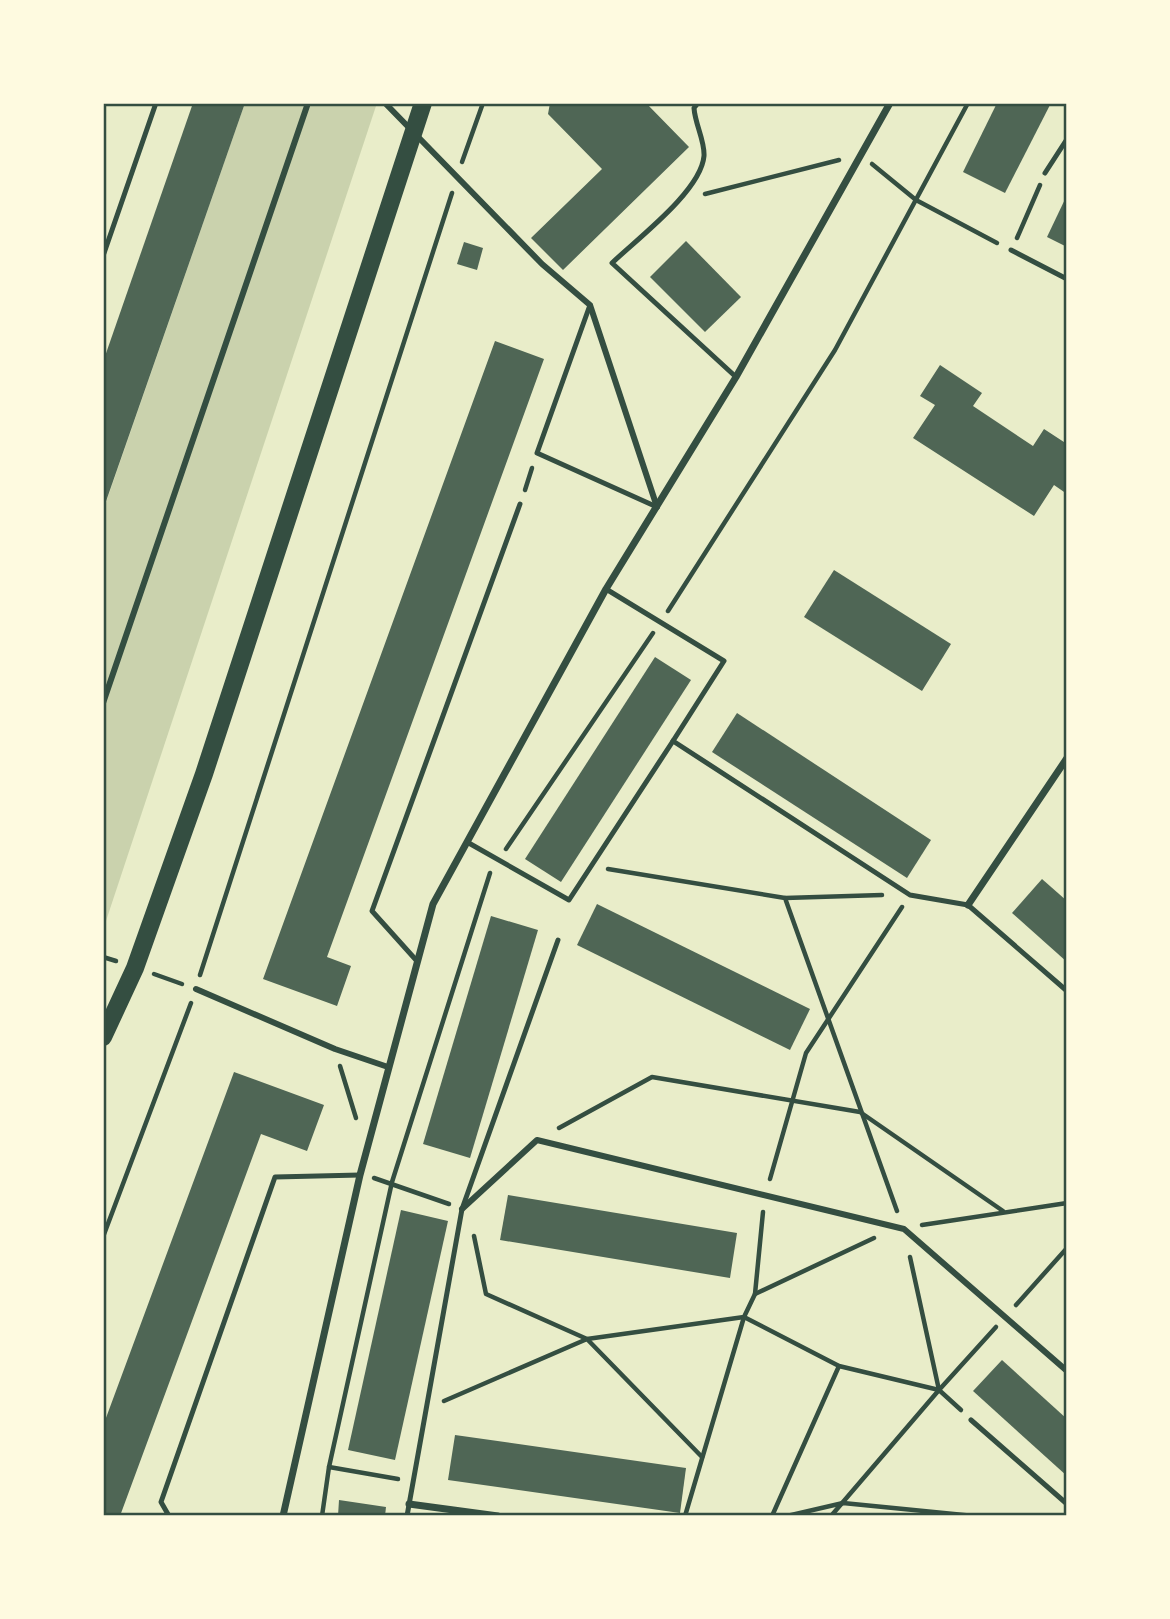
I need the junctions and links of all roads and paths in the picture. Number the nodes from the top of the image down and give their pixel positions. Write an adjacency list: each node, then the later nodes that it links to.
1 (156, 103): 13 (lane)
2 (308, 103): 21 (street)
3 (385, 103): 8 (street)
4 (423, 103): 8 (main road)
5 (483, 103): 11 (path)
6 (698, 103): 16 (lane)
7 (890, 103): 16 (street)
8 (413, 131): 11 (street); 33 (main road)
9 (1067, 139): 10 (lane)
10 (1045, 173): 12 (path)
11 (457, 178): 15 (street); 31 (path)
12 (1011, 250): 14 (lane)
13 (103, 256)
14 (1067, 279)
15 (590, 305): 17 (lane); 19 (street)
16 (736, 377): 19 (street)
17 (537, 453): 18 (path); 19 (lane)
18 (520, 504): 30 (lane)
19 (657, 507): 20 (street)
20 (606, 589): 22 (lane); 24 (street)
21 (103, 703)
22 (673, 741): 24 (lane); 26 (lane)
23 (1067, 758): 28 (street)
24 (467, 842): 30 (street)
25 (596, 867): 27 (path)
26 (911, 895): 27 (path); 28 (lane)
27 (785, 898): 36 (path)
28 (968, 905): 32 (lane)
29 (558, 940): 41 (lane)
30 (416, 960): 35 (street)
31 (196, 989): 34 (street); 44 (path)
32 (1067, 990)
33 (103, 1037)
34 (334, 1049): 35 (street); 38 (path)
35 (388, 1067): 38 (street)
36 (860, 1112): 37 (path); 42 (path); 43 (path)
37 (537, 1140): 41 (street); 43 (street)
38 (366, 1150): 39 (street)
39 (360, 1175): 60 (lane); 61 (street)
40 (1067, 1203): 42 (path)
41 (462, 1209): 48 (path); 52 (lane); 55 (path)
42 (1003, 1211): 43 (path)
43 (904, 1229): 46 (path); 47 (street); 51 (path)
44 (103, 1237)
45 (1067, 1248): 47 (path)
46 (744, 1317): 48 (path); 49 (path)
47 (1005, 1317): 50 (street); 51 (path)
48 (587, 1339): 52 (path); 54 (path)
49 (839, 1366): 51 (path); 65 (path)
50 (1067, 1371)
51 (939, 1390): 53 (path); 57 (path)
52 (426, 1409): 56 (lane)
53 (971, 1420): 59 (lane)
54 (703, 1458)
55 (329, 1467): 56 (path); 62 (path)
56 (413, 1482): 58 (lane)
57 (843, 1503): 66 (path); 67 (path); 68 (path)
58 (409, 1504): 63 (lane); 64 (street)
59 (1067, 1504)
60 (169, 1516)
61 (283, 1516)
62 (322, 1516)
63 (407, 1516)
64 (498, 1516)
65 (772, 1516)
66 (788, 1516)
67 (831, 1516)
68 (974, 1516)

